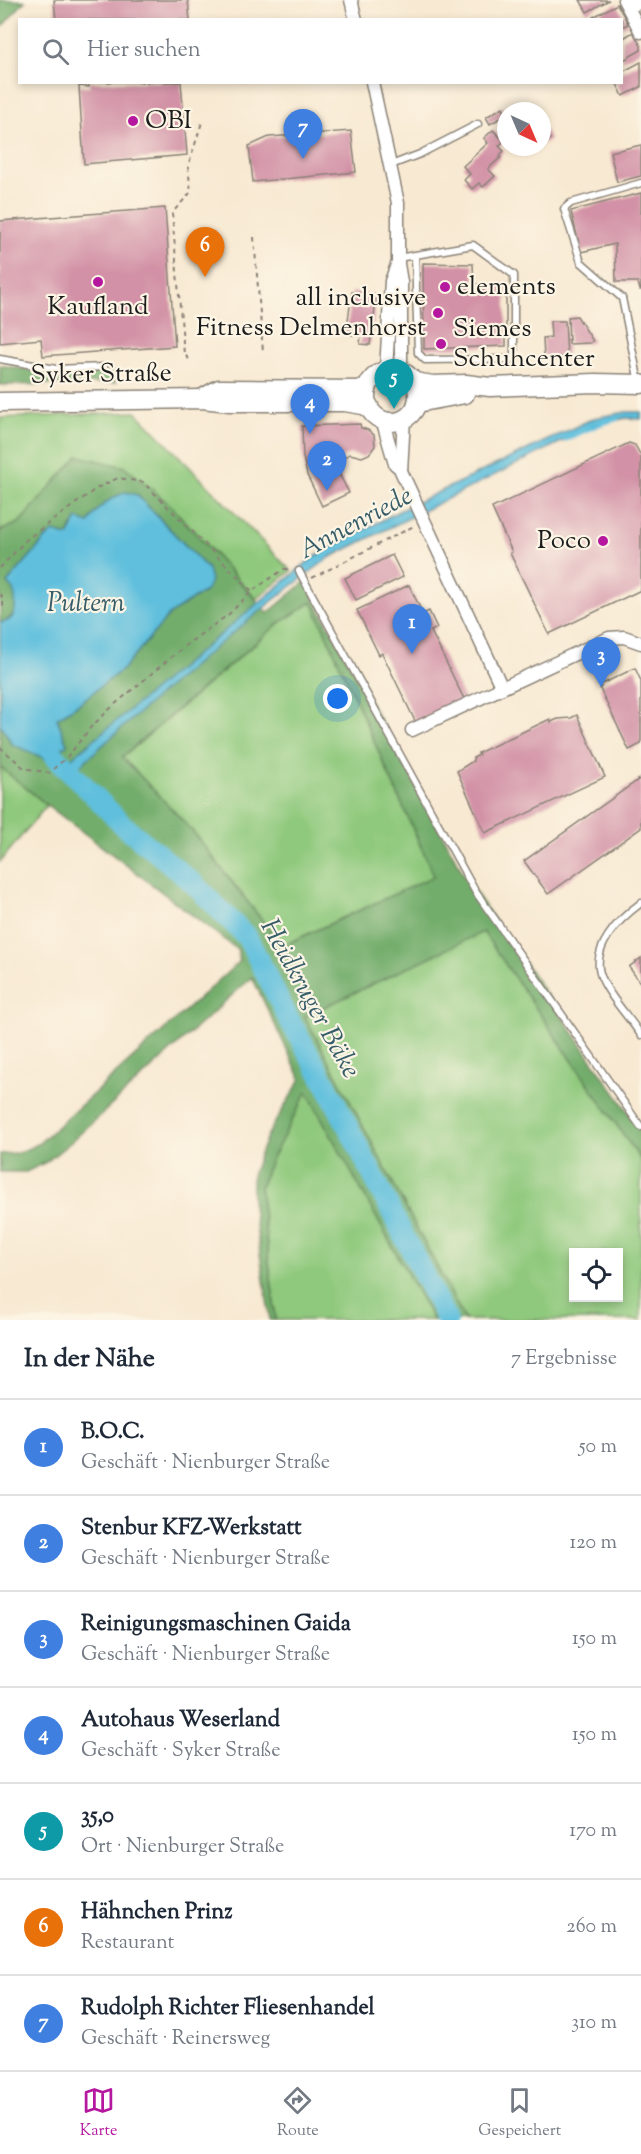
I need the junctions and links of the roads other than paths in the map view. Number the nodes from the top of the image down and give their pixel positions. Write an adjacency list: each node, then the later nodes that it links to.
1 (351, 0): 4 (street)
2 (625, 0): 3 (street); 5 (street)
3 (641, 3)
4 (356, 18)
5 (641, 32)
6 (372, 84): 8 (street)
7 (478, 124): 8 (lane)
8 (391, 165): 11 (street)
9 (641, 183): 15 (lane)
10 (415, 255): 10 (lane); 11 (lane)
11 (398, 261): 14 (street)
12 (0, 359): 13 (lane)
13 (104, 368)
14 (400, 375): 16 (main road); 17 (main road); 19 (main road)
15 (640, 384): 16 (main road)
16 (489, 387): 19 (main road)
17 (368, 398): 18 (main road, Syker Straße); 21 (main road)
18 (0, 402)
19 (417, 404): 20 (main road)
20 (404, 418): 21 (main road); 22 (street)
21 (382, 419): 22 (street)
22 (401, 469): 25 (street)
23 (299, 571): 29 (lane)
24 (641, 643): 25 (street)
25 (502, 688): 26 (street)
26 (412, 730)
27 (641, 903): 28 (lane)
28 (641, 1035)
29 (641, 1127)

